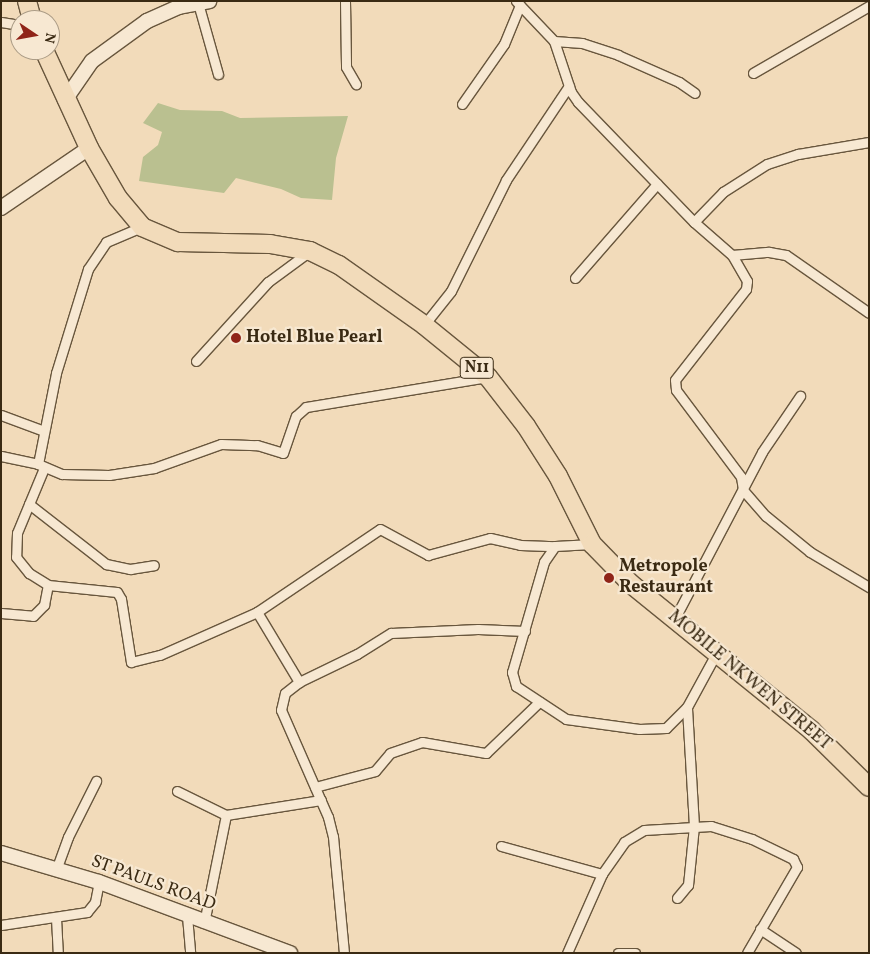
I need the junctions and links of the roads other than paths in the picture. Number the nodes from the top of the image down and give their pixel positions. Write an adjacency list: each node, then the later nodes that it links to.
1 (345, 1): 9 (street)
2 (205, 2): 7 (street); 12 (street)
3 (518, 3): 5 (street); 13 (street)
4 (869, 6): 8 (street)
5 (554, 41): 10 (street); 11 (street)
6 (48, 60): 12 (highway, MOBILE NKWEN STREET / N11)
7 (218, 74)
8 (754, 74)
9 (356, 84)
10 (569, 86): 16 (street); 24 (street)
11 (695, 93)
12 (65, 100): 15 (highway, MOBILE NKWEN STREET / N11)
13 (462, 104)
14 (869, 142): 18 (street)
15 (88, 148): 17 (street); 19 (highway, MOBILE NKWEN STREET / N11)
16 (657, 184): 18 (street); 22 (street)
17 (2, 205)
18 (694, 222): 21 (street)
19 (142, 227): 20 (highway, MOBILE NKWEN STREET / N11); 29 (street)
20 (310, 251): 24 (highway, MOBILE NKWEN STREET / N11); 25 (street)
21 (732, 255): 23 (street); 32 (street)
22 (575, 278)
23 (868, 310)
24 (424, 325): 26 (highway, MOBILE NKWEN STREET / N11)
25 (196, 361)
26 (488, 377): 31 (street); 34 (highway, MOBILE NKWEN STREET / N11)
27 (800, 396): 32 (street)
28 (1, 415): 29 (street)
29 (44, 431): 31 (street)
30 (1, 456): 31 (street)
31 (41, 466): 33 (street)
32 (743, 490): 38 (street); 41 (street)
33 (29, 504): 36 (street); 37 (street)
34 (592, 544): 35 (street); 41 (highway, MOBILE NKWEN STREET / N11)
35 (555, 546): 39 (street); 42 (street)
36 (154, 565)
37 (48, 585): 39 (street); 40 (street)
38 (869, 587)
39 (257, 612): 44 (street)
40 (1, 613)
41 (675, 618): 43 (highway, MOBILE NKWEN STREET / N11)
42 (526, 631): 44 (street); 45 (street)
43 (717, 652): 46 (street); 49 (highway, MOBILE NKWEN STREET / N11)
44 (299, 682): 48 (street)
45 (539, 702): 46 (street); 48 (street)
46 (687, 707): 53 (street)
47 (96, 781): 56 (street)
48 (315, 787): 51 (street)
49 (869, 787)
50 (177, 791): 52 (street)
51 (321, 800): 52 (street); 68 (street)
52 (226, 814): 62 (street)
53 (694, 826): 57 (street); 59 (street); 64 (street)
54 (502, 846): 57 (street)
55 (1, 853): 56 (street, ST PAULS ROAD)
56 (56, 870): 58 (street, ST PAULS ROAD)
57 (602, 874): 69 (street)
58 (99, 882): 60 (street, ST PAULS ROAD); 61 (street)
59 (677, 898)
60 (188, 916): 62 (street, ST PAULS ROAD); 66 (street)
61 (56, 918): 63 (street); 65 (street)
62 (204, 923): 67 (street, ST PAULS ROAD)
63 (1, 925)
64 (760, 929): 72 (street); 73 (street)
65 (58, 953)
66 (190, 953)
67 (290, 953)
68 (344, 953)
69 (567, 953)
70 (618, 953): 71 (street)
71 (636, 953)
72 (747, 953)
73 (796, 953)

